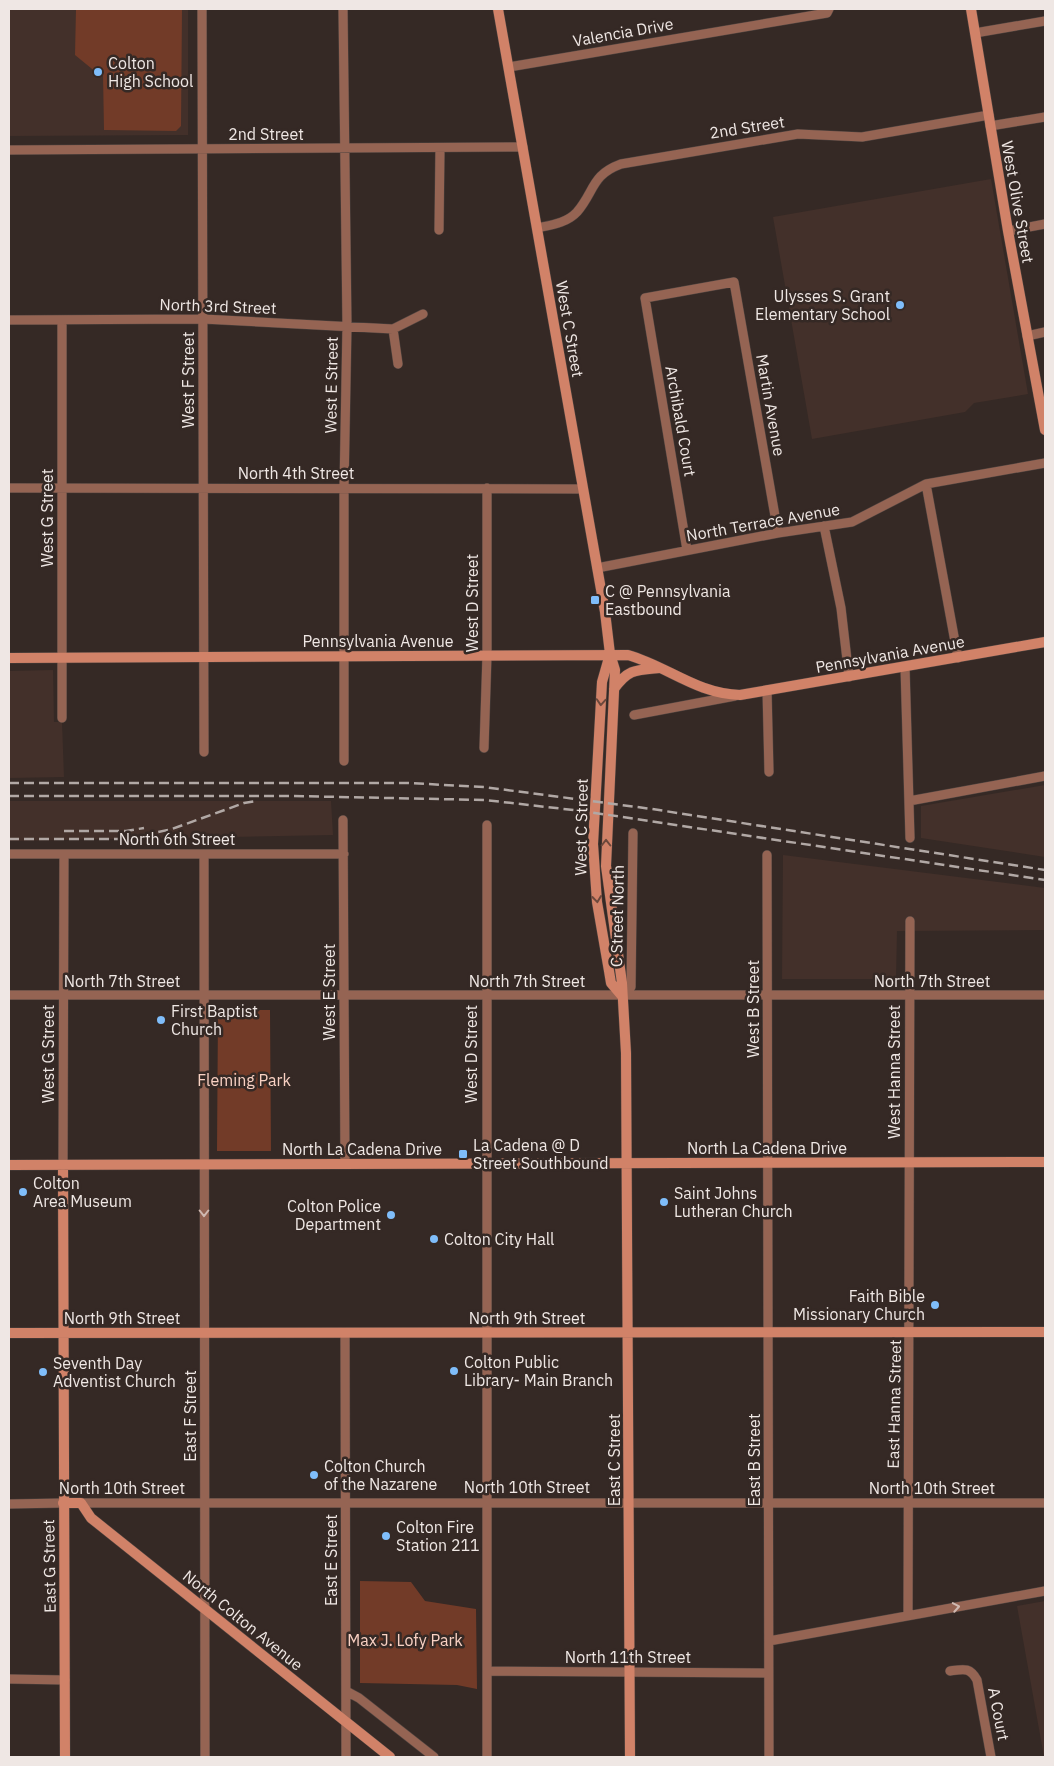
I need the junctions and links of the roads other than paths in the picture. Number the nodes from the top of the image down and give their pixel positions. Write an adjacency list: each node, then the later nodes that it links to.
1 (202, 9): 14 (street, West F Street)
2 (343, 9): 15 (street, West E Street)
3 (498, 9): 8 (street, West C Street)
4 (829, 9): 8 (street, Valencia Drive)
5 (971, 9): 7 (street, West Olive Street)
6 (1045, 21): 7 (street)
7 (975, 33): 9 (street, West Olive Street)
8 (509, 67): 12 (street, West C Street)
9 (989, 115): 11 (street, West Olive Street); 18 (street, 2nd Street)
10 (1045, 117): 11 (street)
11 (990, 126): 20 (street, West Olive Street)
12 (524, 147): 13 (street, 2nd Street); 18 (street, West C Street)
13 (440, 148): 15 (street, 2nd Street); 19 (street)
14 (202, 149): 15 (street, 2nd Street); 16 (street, 2nd Street); 23 (street, West F Street)
15 (344, 149): 26 (street, West E Street)
16 (9, 150)
17 (1045, 224): 20 (street)
18 (537, 228): 39 (street, West C Street)
19 (439, 230)
20 (1008, 230): 29 (street, West Olive Street)
21 (734, 282): 41 (street, Martin Avenue); 42 (street, Archibald Court)
22 (423, 314): 27 (street)
23 (203, 319): 25 (street, North 3rd Street); 26 (street, North 3rd Street); 36 (street, West F Street)
24 (9, 320): 25 (street, North 3rd Street)
25 (62, 320): 35 (street, West G Street)
26 (347, 326): 27 (street, North 3rd Street); 37 (street, West E Street)
27 (393, 329): 30 (street)
28 (1045, 332): 29 (street)
29 (1027, 336): 31 (street, West Olive Street)
30 (398, 364)
31 (1045, 430)
32 (1045, 463): 33 (street, North Terrace Avenue)
33 (926, 484): 40 (street, North Terrace Avenue); 51 (street)
34 (9, 488): 35 (street, North 4th Street)
35 (62, 488): 36 (street, North 4th Street); 50 (street, West G Street)
36 (203, 488): 37 (street, North 4th Street); 48 (street, West F Street)
37 (344, 488): 38 (street, North 4th Street); 47 (street, West E Street)
38 (487, 488): 39 (street, North 4th Street); 46 (street, West D Street)
39 (583, 488): 43 (street, West C Street)
40 (824, 526): 41 (street, North Terrace Avenue); 54 (street)
41 (778, 534): 42 (street, North Terrace Avenue)
42 (687, 550): 43 (street, North Terrace Avenue)
43 (597, 568): 45 (street, West C Street)
44 (1045, 642): 51 (street, Pennsylvania Avenue)
45 (610, 654): 46 (street, Pennsylvania Avenue); 53 (street, Pennsylvania Avenue); 55 (street, West C Street); 82 (street, West C Street, one-way to 82)
46 (487, 655): 47 (street, Pennsylvania Avenue); 60 (street, West D Street)
47 (344, 656): 48 (street, Pennsylvania Avenue); 62 (street, West E Street)
48 (204, 657): 50 (street, Pennsylvania Avenue); 61 (street, West F Street)
49 (9, 658): 50 (street, Pennsylvania Avenue)
50 (61, 658): 59 (street, West G Street)
51 (958, 658): 52 (street, Pennsylvania Avenue)
52 (905, 667): 54 (street, Pennsylvania Avenue); 65 (street)
53 (660, 668): 55 (street); 57 (street, Pennsylvania Avenue)
54 (849, 677): 56 (street, Pennsylvania Avenue)
55 (614, 688): 82 (street, West C Street, one-way to 55)
56 (767, 690): 57 (street, Pennsylvania Avenue); 63 (street)
57 (740, 695): 58 (street, Pennsylvania Avenue)
58 (634, 715)
59 (62, 718)
60 (484, 748)
61 (204, 752)
62 (344, 761)
63 (769, 772)
64 (1045, 776): 65 (street)
65 (909, 801): 69 (street)
66 (343, 820): 73 (street, West E Street)
67 (487, 825): 81 (street, West D Street)
68 (633, 833): 82 (street, C Street North)
69 (910, 838)
70 (9, 854): 71 (street, North 6th Street)
71 (64, 854): 72 (street, North 6th Street); 77 (street, West G Street)
72 (204, 854): 73 (street, North 6th Street); 79 (street)
73 (344, 854): 80 (street, West E Street)
74 (767, 855): 83 (street, West B Street)
75 (910, 920): 84 (street, West Hanna Street)
76 (9, 995): 77 (street, North 7th Street)
77 (64, 995): 79 (street, North 7th Street); 87 (street, West G Street)
78 (1045, 995): 84 (street, North 7th Street)
79 (204, 996): 80 (street, North 7th Street); 88 (street)
80 (344, 996): 81 (street, North 7th Street); 89 (street, West E Street)
81 (486, 996): 82 (street, North 7th Street); 90 (street, West D Street)
82 (622, 996): 83 (street, North 7th Street); 91 (street, West C Street)
83 (768, 996): 84 (street, North 7th Street); 92 (street, West B Street)
84 (909, 996): 86 (street, West Hanna Street)
85 (1045, 1162): 86 (street, North La Cadena Drive)
86 (909, 1163): 92 (street, North La Cadena Drive); 96 (street, East Hanna Street)
87 (63, 1164): 88 (street, North La Cadena Drive); 93 (street, North La Cadena Drive); 99 (street, East G Street)
88 (204, 1164): 89 (street, North La Cadena Drive); 100 (street, East F Street, one-way to 100)
89 (345, 1164): 90 (street, North La Cadena Drive)
90 (486, 1164): 91 (street, North La Cadena Drive); 102 (street, West D Street)
91 (627, 1164): 92 (street, North La Cadena Drive); 94 (street, East C Street)
92 (768, 1164): 95 (street, East B Street)
93 (9, 1165)
94 (628, 1332): 95 (street, North 9th Street); 102 (street, North 9th Street); 109 (street, East C Street)
95 (769, 1332): 96 (street, North 9th Street); 112 (street, East B Street)
96 (910, 1332): 97 (street, North 9th Street); 106 (street, East Hanna Street)
97 (1045, 1332)
98 (9, 1333): 99 (street, North 9th Street)
99 (64, 1333): 100 (street, North 9th Street); 107 (street, East G Street)
100 (204, 1333): 101 (street, North 9th Street); 103 (street, East F Street)
101 (345, 1333): 102 (street, North 9th Street); 104 (street, East E Street)
102 (487, 1333): 105 (street, West D Street)
103 (205, 1502): 104 (street, North 10th Street); 108 (street, North 10th Street); 114 (street, East F Street)
104 (346, 1502): 105 (street, North 10th Street); 123 (street, East E Street)
105 (486, 1502): 109 (street, North 10th Street); 117 (street, West D Street)
106 (907, 1502): 110 (street, North 10th Street); 112 (street, North 10th Street); 115 (street, East Hanna Street)
107 (63, 1503): 108 (street, North 10th Street); 111 (street, North 10th Street); 122 (street, East G Street)
108 (81, 1503): 114 (street, North Colton Avenue)
109 (629, 1503): 112 (street, North 10th Street); 119 (street, East C Street)
110 (1045, 1503)
111 (9, 1504)
112 (769, 1504): 116 (street, East B Street)
113 (1045, 1591): 115 (street, one-way to 113)
114 (205, 1609): 124 (street, North Colton Avenue); 126 (street, East F Street)
115 (908, 1615): 116 (street)
116 (768, 1641): 120 (street, East B Street)
117 (488, 1671): 119 (street, North 11th Street); 130 (street, West D Street)
118 (950, 1671): 133 (street, A Court)
119 (629, 1672): 120 (street, North 11th Street); 131 (street, East C Street)
120 (768, 1673): 132 (street, East B Street)
121 (9, 1679): 122 (street)
122 (65, 1680): 125 (street, East G Street)
123 (346, 1691): 124 (street, East E Street); 129 (street)
124 (346, 1722): 127 (street, East E Street); 128 (street, North Colton Avenue)
125 (65, 1757)
126 (205, 1757)
127 (346, 1757)
128 (390, 1757)
129 (434, 1757)
130 (487, 1757)
131 (630, 1757)
132 (769, 1757)
133 (991, 1757)

